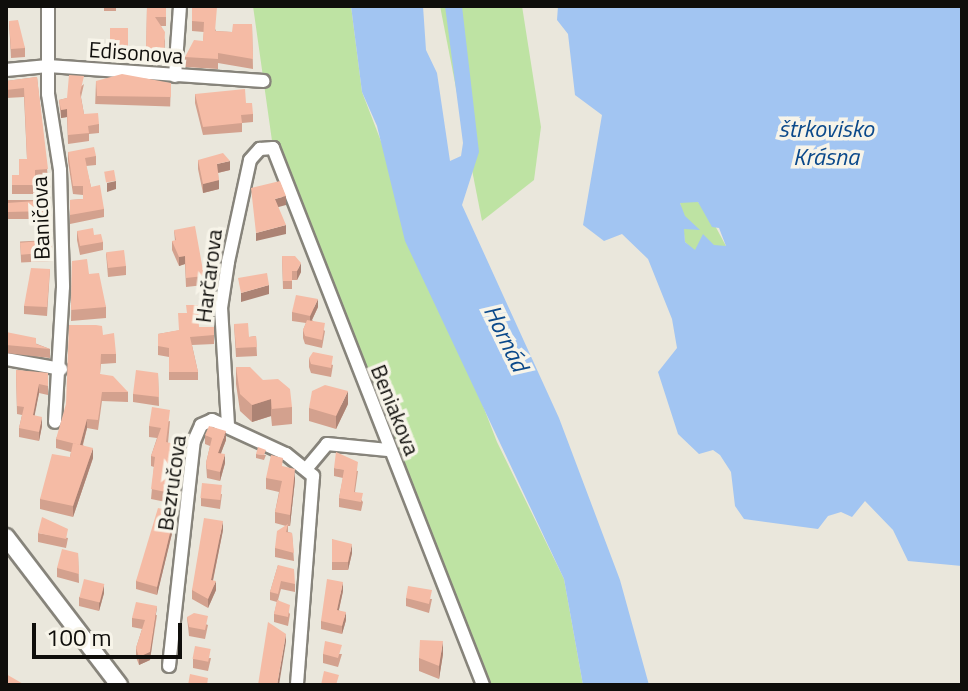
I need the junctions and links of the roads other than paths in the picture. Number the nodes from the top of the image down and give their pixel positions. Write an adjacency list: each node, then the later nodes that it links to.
1 (48, 6): 3 (street, Baničova)
2 (180, 6): 5 (street)
3 (48, 66): 4 (street, Edisonova); 5 (street, Edisonova); 9 (street, Baničova)
4 (6, 70)
5 (175, 76): 6 (street, Edisonova)
6 (263, 81)
7 (273, 148): 11 (street, Harčarova); 12 (street, Beniakova)
8 (6, 359): 9 (street)
9 (61, 369): 10 (street, Baničova)
10 (55, 422)
11 (228, 425): 13 (street); 15 (street, Bezručova)
12 (388, 450): 13 (street); 18 (street, Beniakova)
13 (307, 468): 17 (street)
14 (6, 537): 16 (main road)
15 (169, 666)
16 (119, 685)
17 (297, 685)
18 (483, 685)

